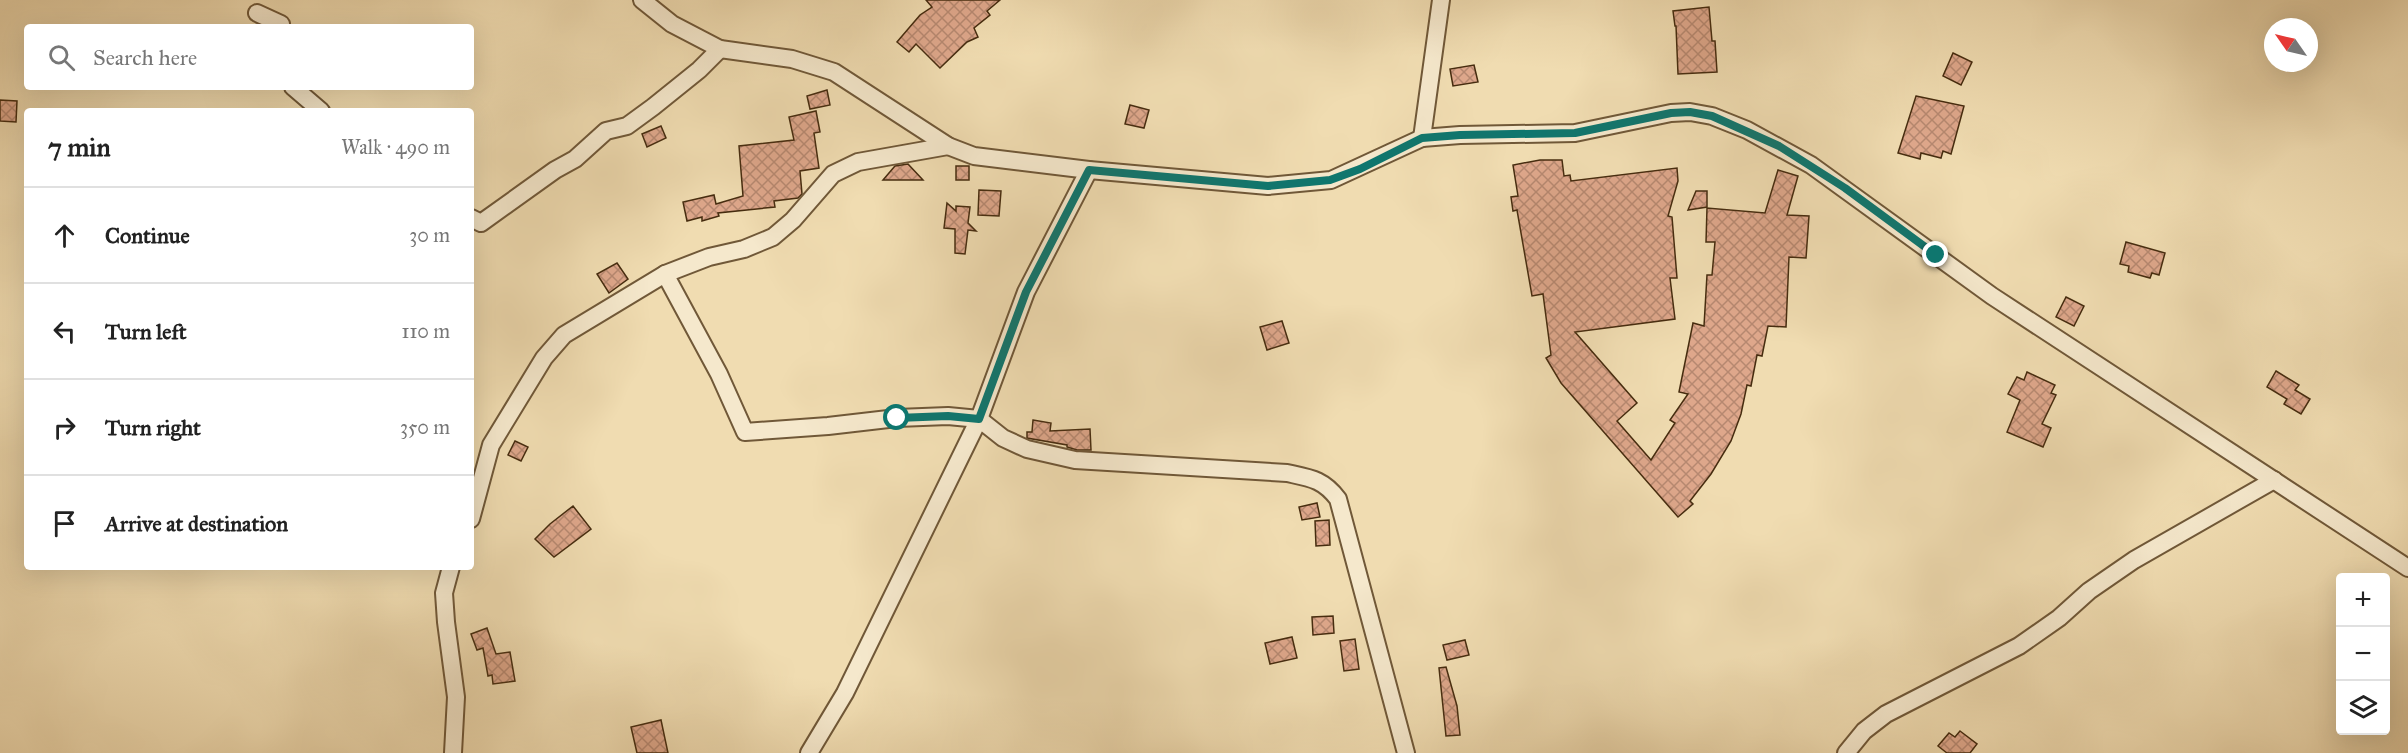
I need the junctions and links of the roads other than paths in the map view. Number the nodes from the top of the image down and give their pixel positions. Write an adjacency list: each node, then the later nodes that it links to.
1 (642, 0): 5 (street)
2 (1441, 0): 8 (street)
3 (257, 13): 4 (street)
4 (281, 24)
5 (720, 49): 9 (street); 11 (street)
6 (296, 90): 7 (street)
7 (317, 108)
8 (1422, 138): 10 (street); 14 (street)
9 (948, 146): 10 (street); 12 (street)
10 (1089, 170): 13 (street)
11 (474, 220)
12 (665, 274): 13 (street); 15 (street)
13 (979, 419): 19 (street); 20 (street)
14 (2274, 480): 16 (street); 21 (street)
15 (474, 508)
16 (2408, 568)
17 (450, 570): 18 (street)
18 (453, 753)
19 (809, 753)
20 (1406, 753)
21 (1845, 753)

